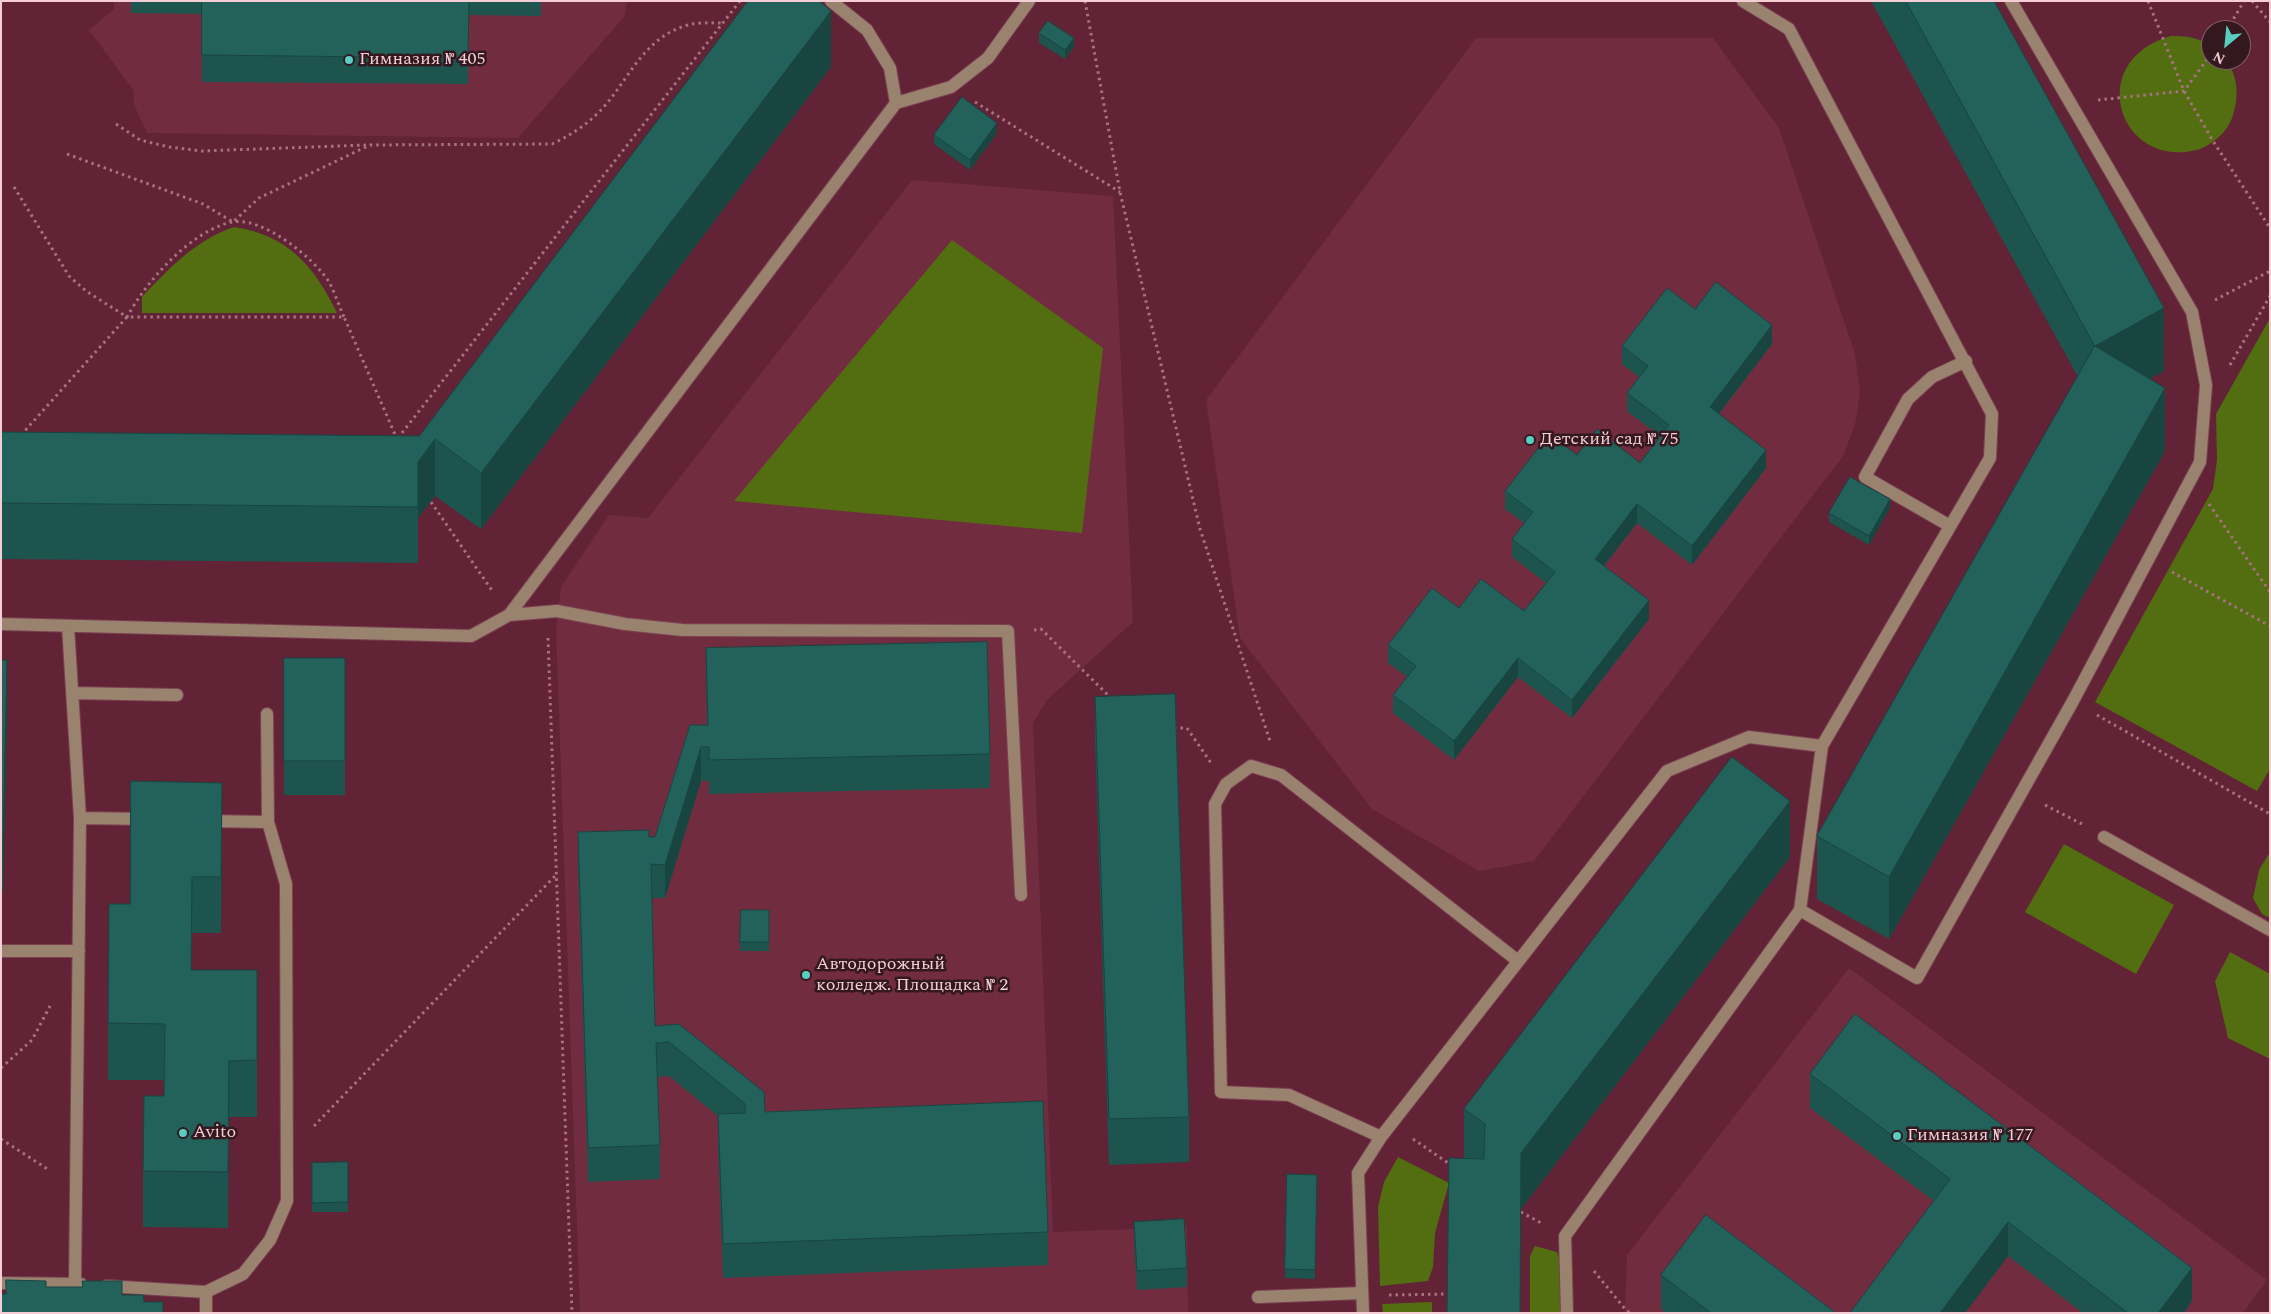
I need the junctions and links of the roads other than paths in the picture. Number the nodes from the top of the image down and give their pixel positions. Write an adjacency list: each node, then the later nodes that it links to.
1 (831, 1): 5 (lane)
2 (1029, 1): 5 (lane)
3 (1743, 1): 6 (lane)
4 (2011, 1): 21 (lane)
5 (896, 104): 8 (lane)
6 (1966, 361): 7 (lane); 7 (lane)
7 (1950, 526): 14 (lane)
8 (509, 615): 10 (lane); 20 (lane)
9 (1, 624): 10 (lane)
10 (68, 626): 11 (lane)
11 (72, 693): 12 (lane); 15 (lane)
12 (177, 695)
13 (267, 714): 18 (lane)
14 (1822, 746): 21 (lane); 25 (lane)
15 (80, 818): 16 (lane); 24 (lane)
16 (160, 820)
17 (189, 820): 18 (lane)
18 (268, 822): 29 (lane)
19 (2104, 836): 22 (lane)
20 (1021, 895)
21 (1800, 910): 34 (lane)
22 (2270, 930)
23 (1, 951): 24 (lane)
24 (79, 951): 28 (lane)
25 (1518, 961): 26 (lane); 26 (lane)
26 (1381, 1137): 30 (lane)
27 (1, 1283): 28 (lane)
28 (75, 1284): 29 (lane)
29 (206, 1292): 32 (lane)
30 (1363, 1294): 31 (lane); 33 (lane)
31 (1258, 1297)
32 (206, 1313)
33 (1363, 1313)
34 (1567, 1313)

